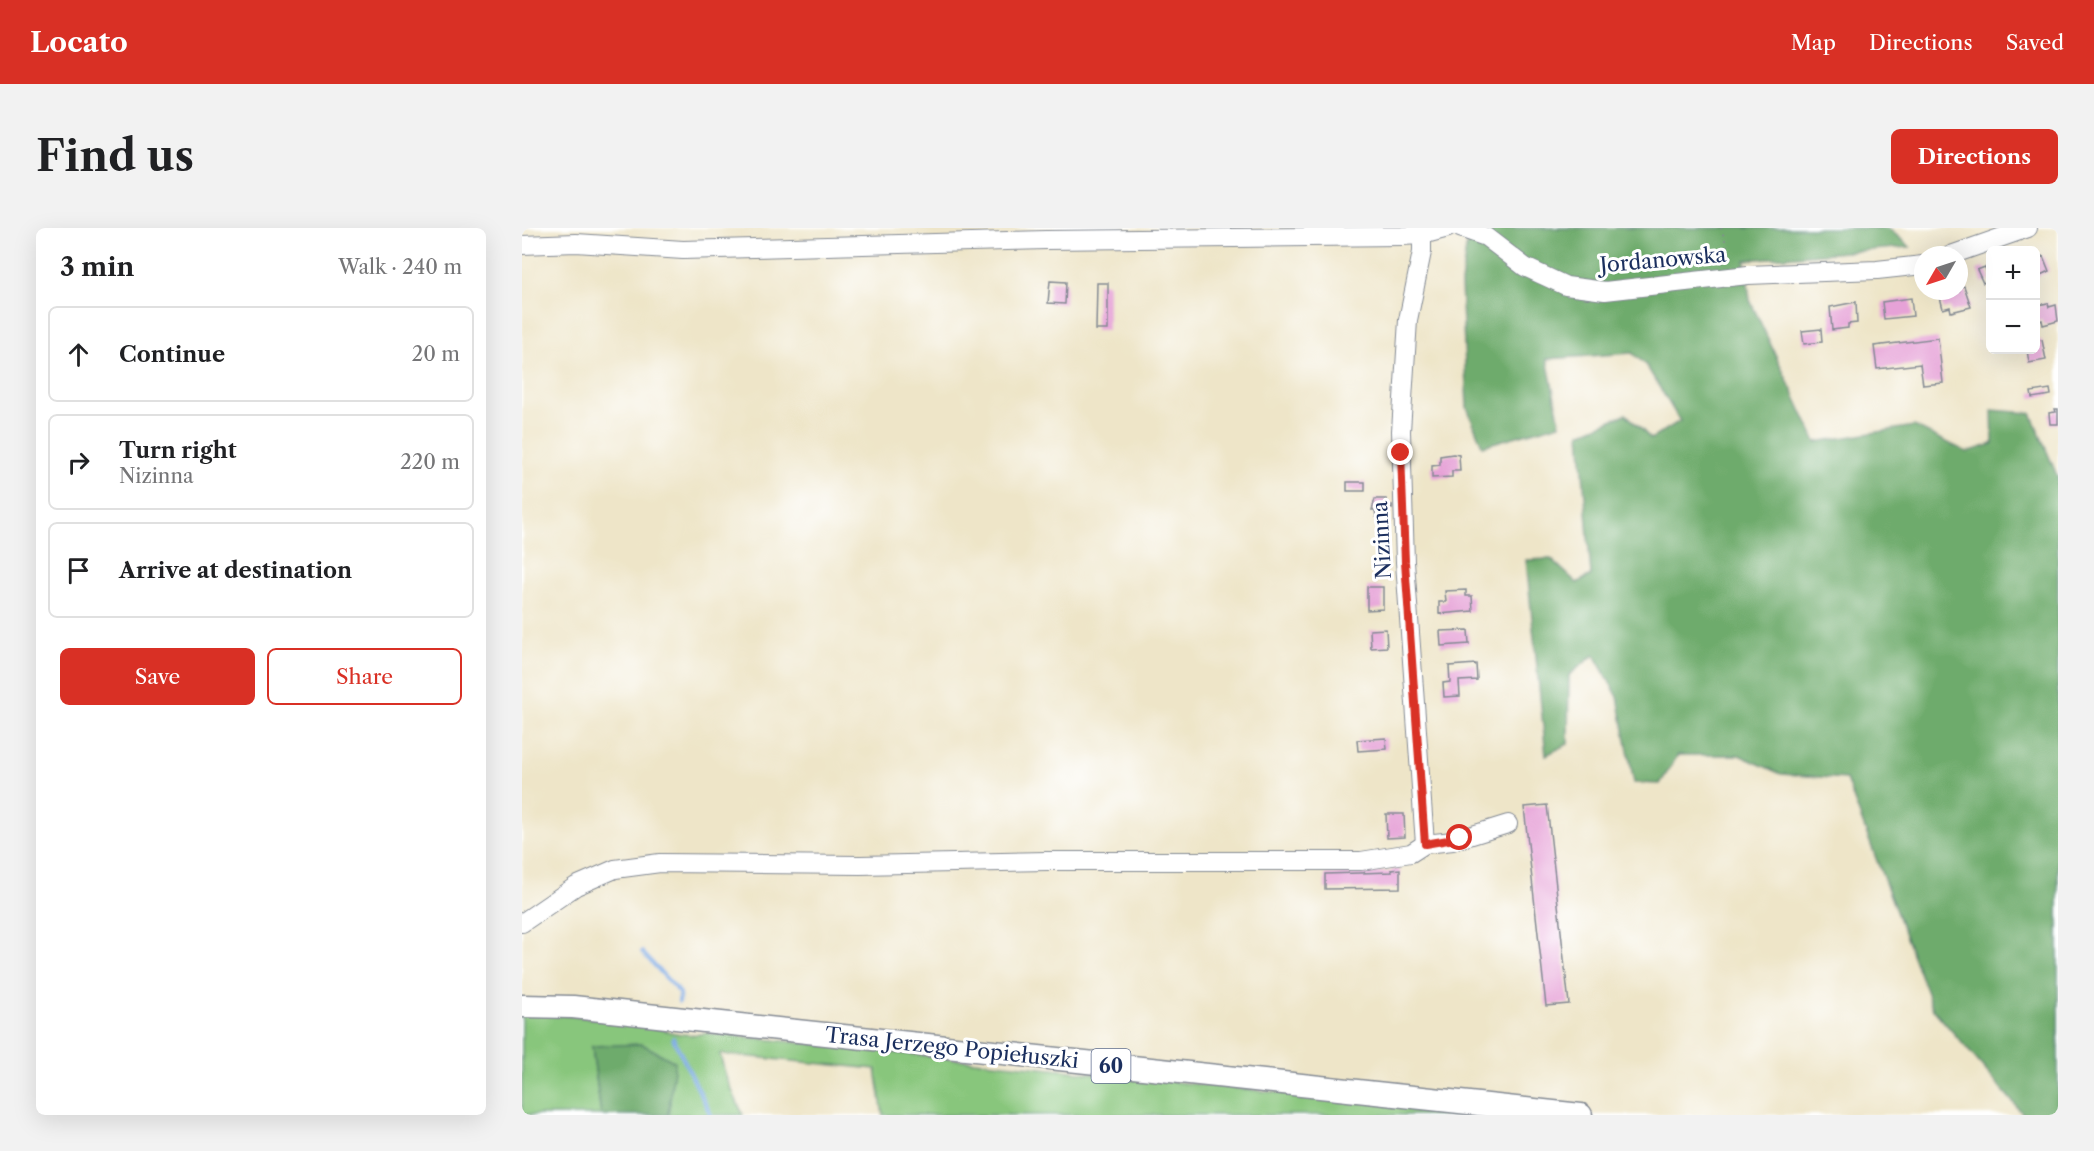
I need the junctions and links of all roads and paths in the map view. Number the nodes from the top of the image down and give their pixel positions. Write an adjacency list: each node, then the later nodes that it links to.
1 (1448, 228): 5 (street)
2 (1460, 228): 9 (street, Jordanowska)
3 (1721, 228): 9 (path)
4 (2028, 228): 7 (street)
5 (1422, 235): 6 (street); 11 (street, Nizinna)
6 (522, 245)
7 (1968, 249)
8 (1914, 266): 9 (street, Jordanowska)
9 (1718, 278)
10 (1508, 824): 11 (street)
11 (1425, 844): 12 (street)
12 (522, 923)
13 (522, 996): 15 (main road, Trasa Jerzego Popiełuszki / 60)
14 (522, 1006): 15 (main road, Trasa Jerzego Popiełuszki / 60)
15 (573, 1007): 16 (main road, Trasa Jerzego Popiełuszki / 60)
16 (1581, 1115)

